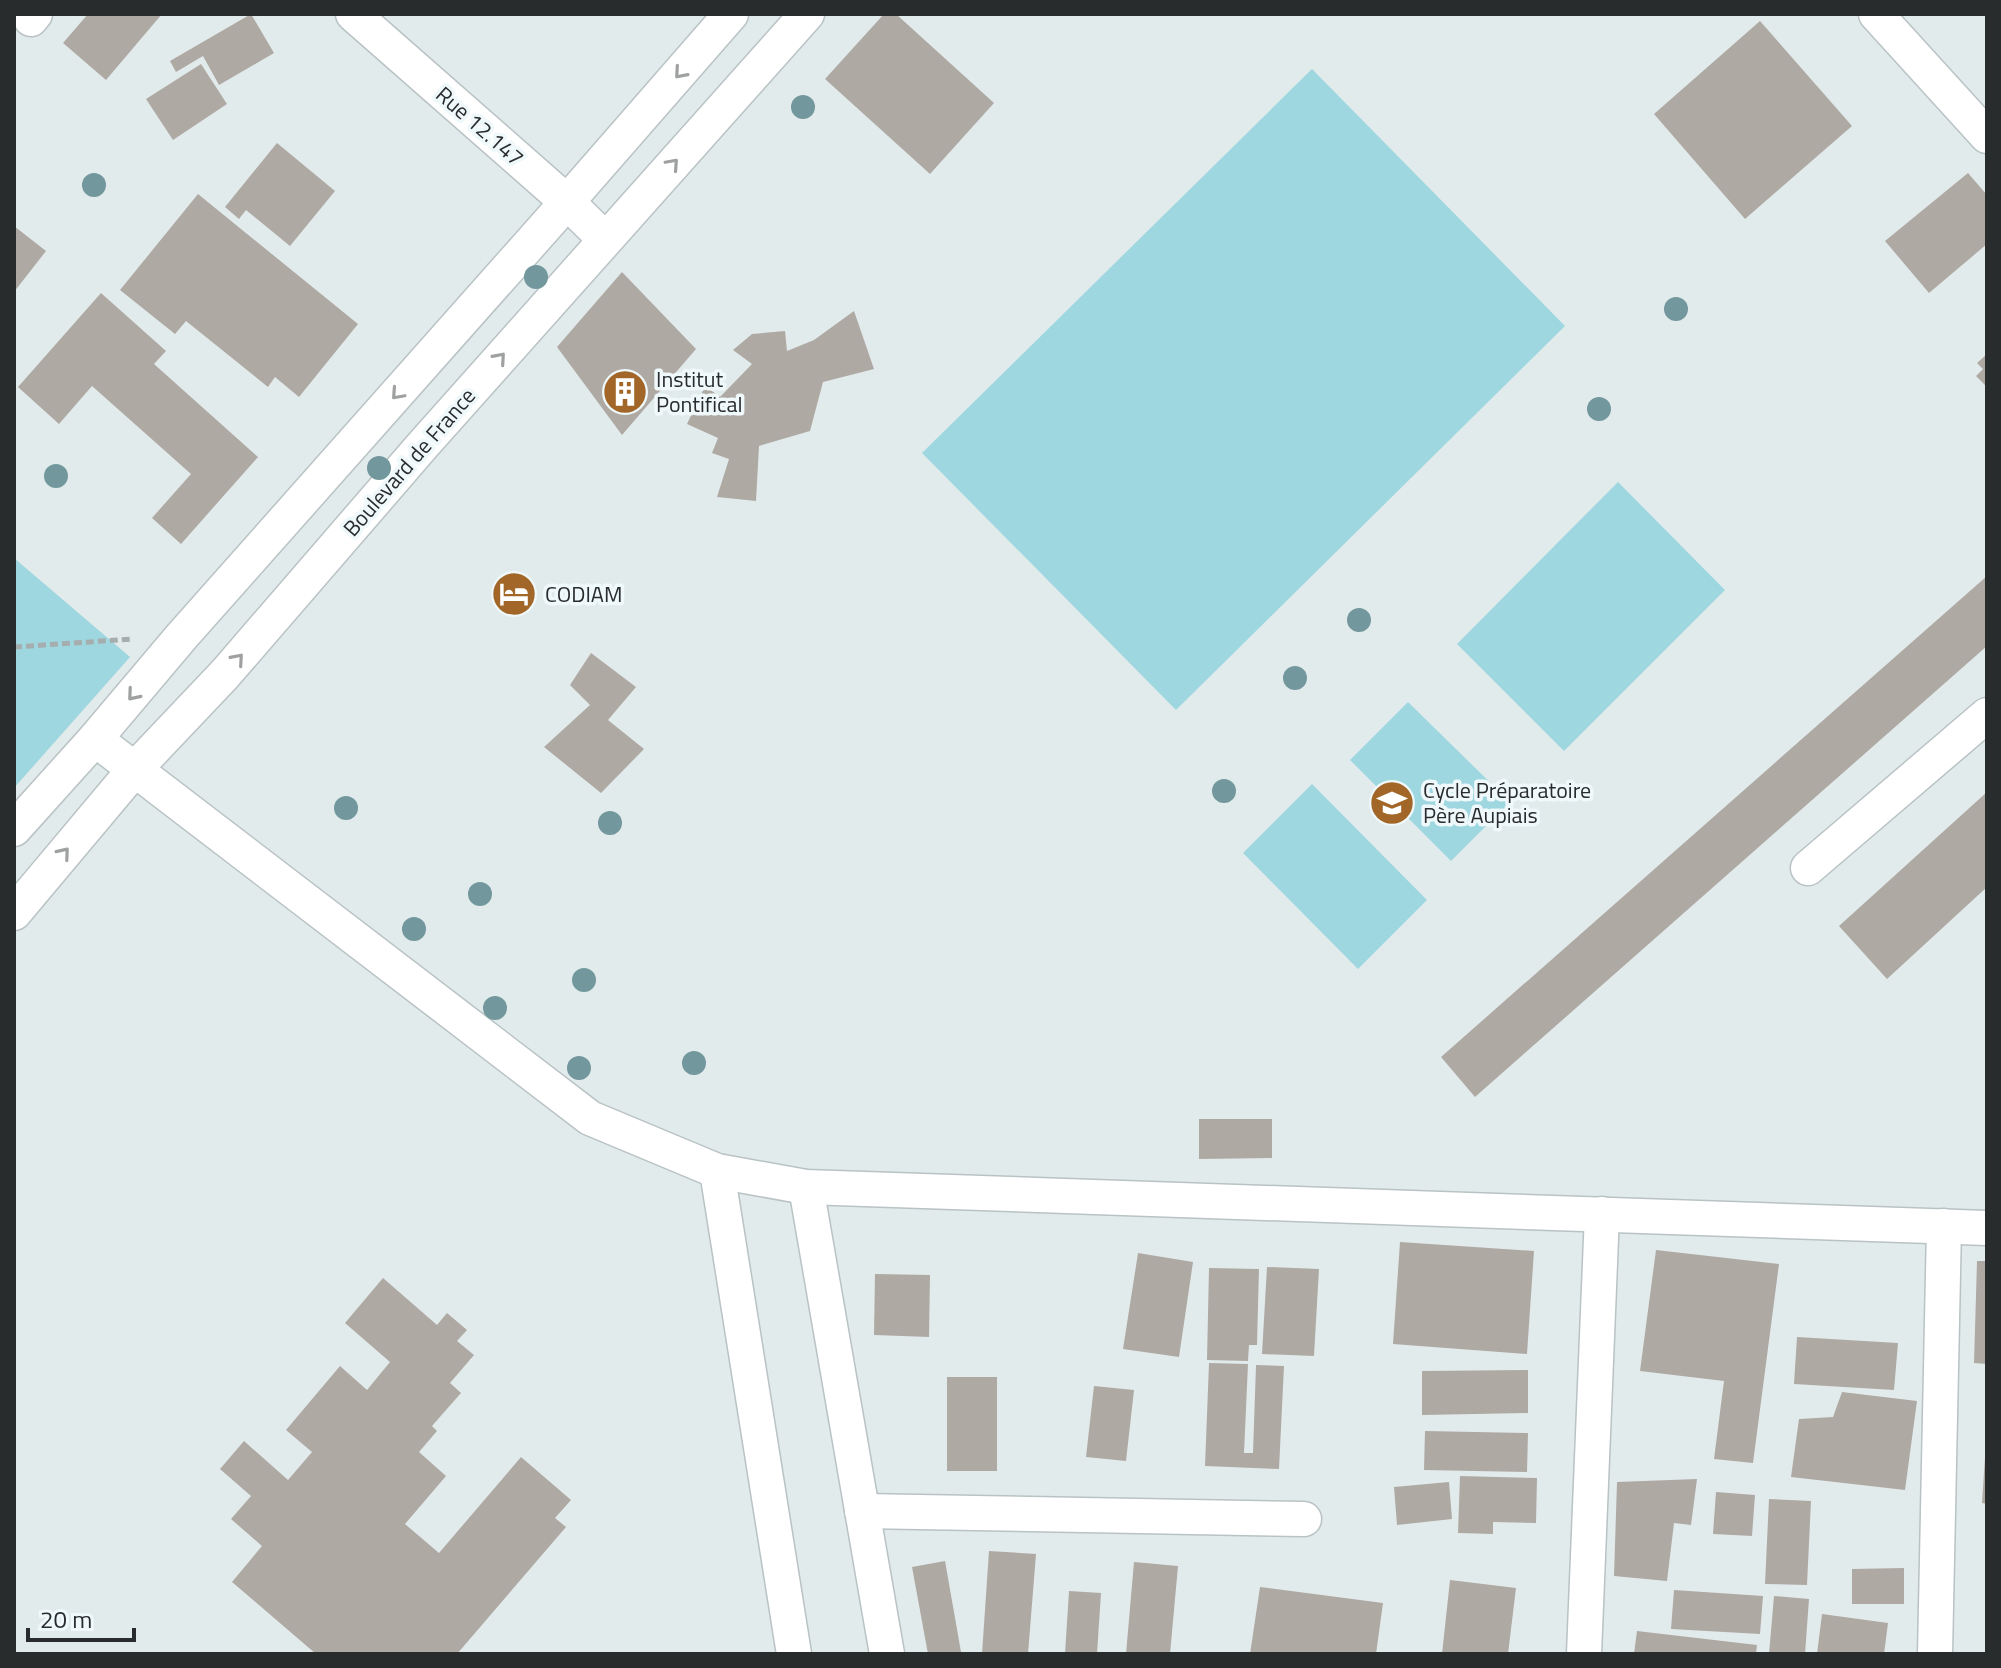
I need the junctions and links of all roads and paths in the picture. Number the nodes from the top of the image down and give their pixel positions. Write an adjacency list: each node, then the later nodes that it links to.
1 (731, 14): 6 (street, one-way to 6)
2 (807, 14): 7 (street, Boulevard de France, one-way to 2)
3 (1876, 14): 5 (street)
4 (363, 17): 6 (street, Rue 12.147)
5 (1987, 136)
6 (567, 202): 7 (street, Rue 12.147); 8 (street, one-way to 8)
7 (605, 239): 12 (street, Boulevard de France, one-way to 7)
8 (182, 636): 9 (path); 11 (street, one-way to 11)
9 (14, 647)
10 (1987, 715): 14 (street)
11 (95, 739): 12 (street); 13 (street)
12 (134, 770): 15 (street, Boulevard de France, one-way to 12); 16 (street)
13 (14, 829)
14 (1808, 868)
15 (14, 913)
16 (717, 1171): 17 (street); 23 (street)
17 (806, 1187): 18 (street); 21 (street)
18 (1602, 1214): 19 (street); 25 (street)
19 (1944, 1226): 20 (street); 26 (street)
20 (1987, 1228)
21 (862, 1511): 22 (street); 24 (street)
22 (1304, 1519)
23 (794, 1654)
24 (887, 1654)
25 (1584, 1654)
26 (1935, 1654)

